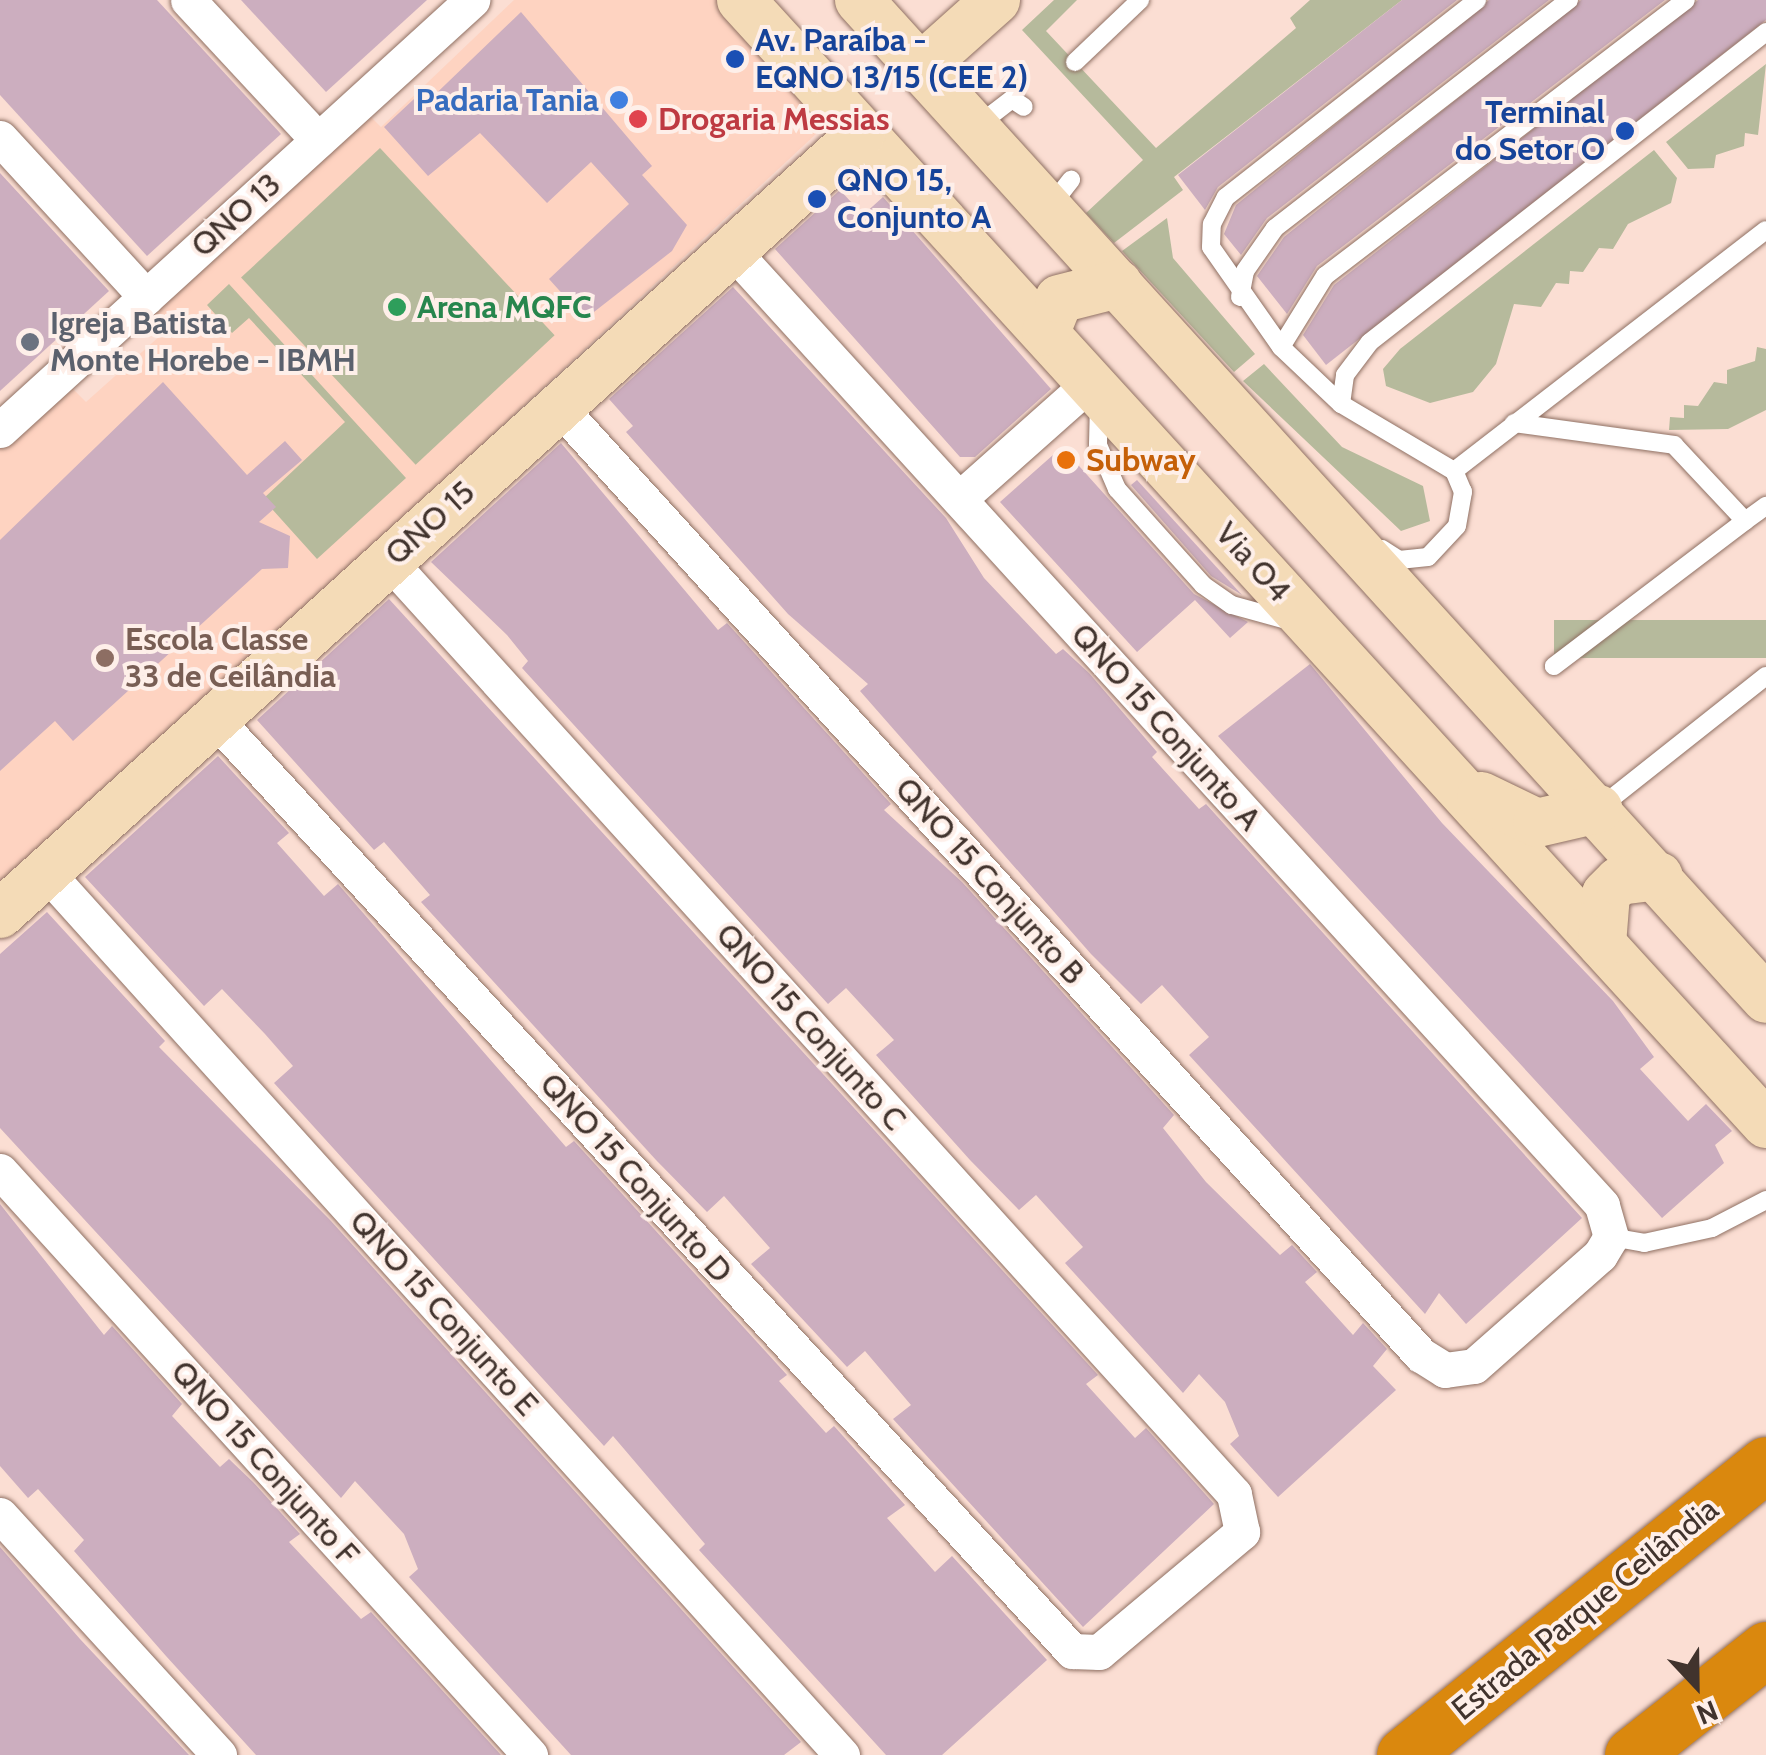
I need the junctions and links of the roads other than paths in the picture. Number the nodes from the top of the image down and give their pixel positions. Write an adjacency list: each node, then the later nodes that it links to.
1 (188, 0): 17 (street)
2 (472, 0): 17 (street, QNO 13)
3 (741, 0): 15 (main road, Via O4)
4 (858, 0): 12 (main road)
5 (996, 0): 12 (main road)
6 (1140, 0): 11 (lane)
7 (1477, 0): 22 (lane)
8 (1569, 0): 22 (lane)
9 (1686, 0): 24 (lane)
10 (1766, 32): 26 (lane)
11 (1074, 62)
12 (920, 68): 14 (main road)
13 (1024, 108): 14 (lane)
14 (975, 128): 20 (main road)
15 (861, 134): 19 (main road, QNO 15); 23 (main road, Via O4)
16 (0, 138): 21 (street)
17 (318, 140): 21 (street, QNO 13)
18 (1766, 230): 28 (lane)
19 (730, 249): 27 (main road, QNO 15); 31 (street, QNO 15 Conjunto A)
20 (1118, 284): 23 (main road); 33 (main road)
21 (146, 297): 29 (street, QNO 13)
22 (1240, 297): 24 (lane)
23 (1046, 332): 25 (main road, Via O4)
24 (1281, 347): 26 (lane)
25 (1095, 387): 31 (street); 39 (main road, Via O4)
26 (1341, 404): 30 (lane)
27 (558, 406): 35 (main road, QNO 15); 49 (street, QNO 15 Conjunto B)
28 (1514, 423): 30 (lane); 34 (lane)
29 (0, 430)
30 (1454, 471): 33 (lane)
31 (958, 499): 49 (street, QNO 15 Conjunto A)
32 (1766, 506): 34 (lane)
33 (1334, 521): 40 (main road)
34 (1746, 521): 36 (lane)
35 (388, 560): 38 (main road, QNO 15); 52 (street, QNO 15 Conjunto C)
36 (1554, 666)
37 (1766, 676): 40 (lane)
38 (216, 720): 41 (main road, QNO 15); 52 (street, QNO 15 Conjunto D)
39 (1452, 779): 40 (main road); 44 (main road, Via O4)
40 (1598, 809): 42 (main road)
41 (46, 872): 43 (main road, QNO 15); 56 (street, QNO 15 Conjunto E)
42 (1659, 876): 44 (main road); 45 (main road)
43 (0, 914)
44 (1602, 944): 46 (main road, Via O4)
45 (1766, 999)
46 (1766, 1124)
47 (0, 1171): 55 (street, QNO 15 Conjunto F)
48 (1766, 1200): 49 (lane)
49 (1607, 1221)
50 (1766, 1464): 57 (highway, Estrada Parque Ceilândia)
51 (0, 1515): 54 (street)
52 (1056, 1637)
53 (1766, 1649): 58 (highway)
54 (219, 1755)
55 (530, 1755)
56 (842, 1755)
57 (1404, 1755)
58 (1632, 1755)

